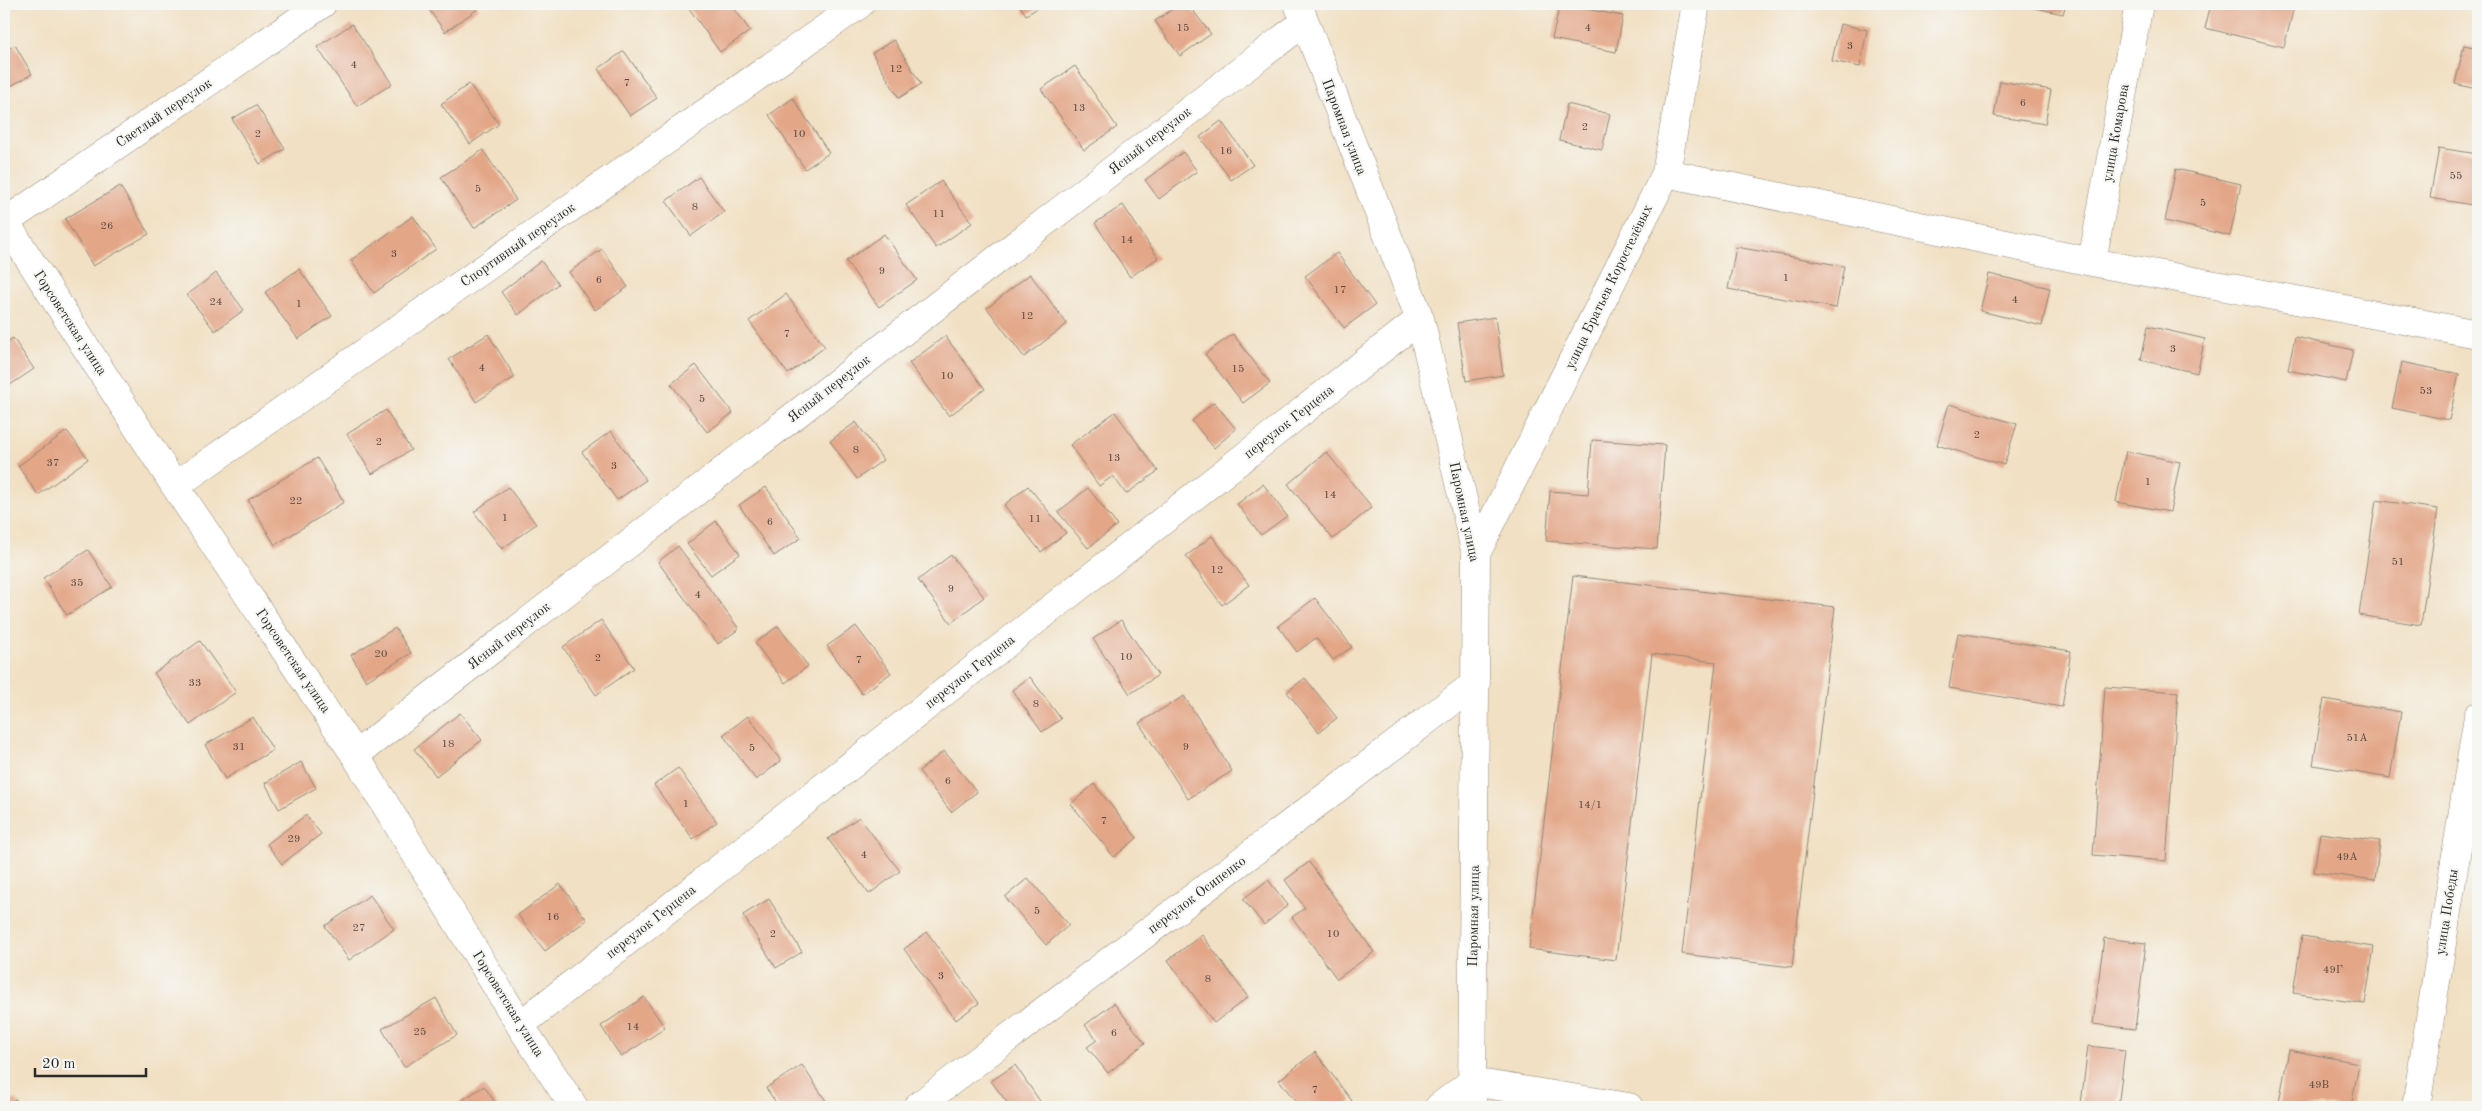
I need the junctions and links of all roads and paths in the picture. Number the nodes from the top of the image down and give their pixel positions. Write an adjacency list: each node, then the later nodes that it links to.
1 (322, 4): 7 (street, Светлый переулок)
2 (860, 4): 11 (street, Спортивный переулок)
3 (1696, 4): 6 (street, улица Братьев Коростелёвых)
4 (2139, 4): 8 (street, улица Комарова)
5 (1300, 13): 9 (street, Паромная улица); 15 (street, Ясный переулок)
6 (1666, 172): 8 (street); 12 (street, улица Братьев Коростелёвых)
7 (4, 221): 11 (street, Горсоветская улица)
8 (2092, 262): 10 (street)
9 (1420, 319): 12 (street, Паромная улица); 16 (street, переулок Герцена)
10 (2478, 334)
11 (175, 486): 15 (street, Горсоветская улица)
12 (1476, 554): 13 (street, Паромная улица)
13 (1476, 683): 17 (street, Паромная улица); 19 (street, переулок Осипенко)
14 (2478, 716): 22 (street, улица Победы)
15 (355, 755): 16 (street, Горсоветская улица)
16 (520, 1025): 18 (street, Горсоветская улица)
17 (1472, 1095): 20 (street); 21 (street)
18 (574, 1107)
19 (917, 1107)
20 (1439, 1107)
21 (1629, 1107)
22 (2416, 1107)

